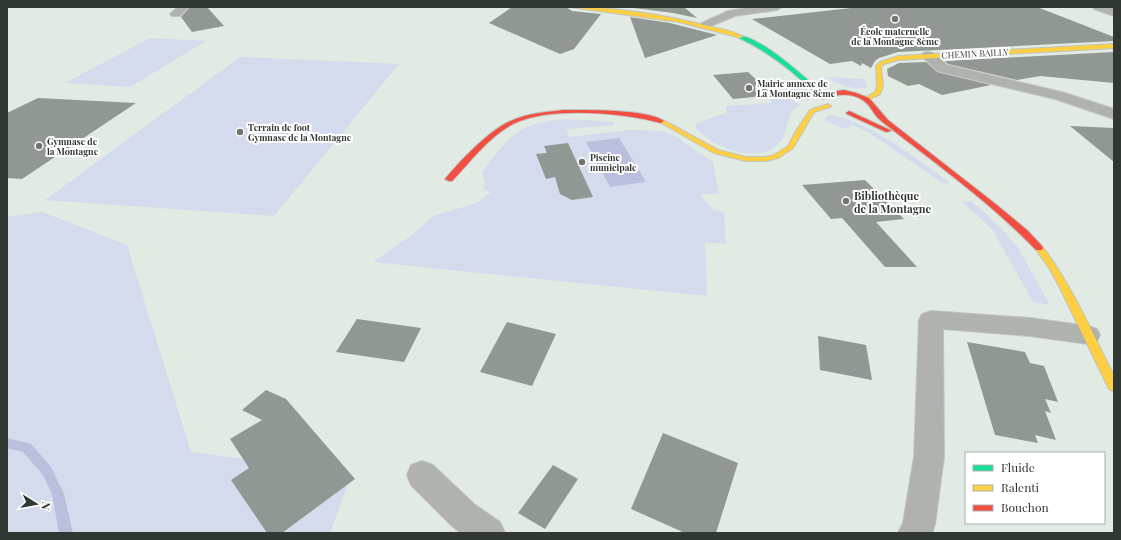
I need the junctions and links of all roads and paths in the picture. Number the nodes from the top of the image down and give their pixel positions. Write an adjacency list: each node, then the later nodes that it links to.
1 (572, 7): 5 (main road)
2 (777, 7): 5 (street)
3 (1098, 7): 4 (street)
4 (1114, 13)
5 (706, 25): 8 (main road)
6 (1112, 46): 7 (main road, CHEMIN BAILLY)
7 (928, 56): 13 (main road, CHEMIN BAILLY); 16 (street)
8 (793, 67): 9 (main road); 12 (main road)
9 (814, 77)
10 (829, 84): 11 (main road)
11 (848, 93): 12 (main road); 13 (main road)
12 (823, 97): 15 (main road)
13 (866, 99): 14 (main road)
14 (872, 108): 15 (main road); 17 (main road)
15 (838, 110): 17 (main road); 18 (main road)
16 (1114, 114)
17 (916, 146): 19 (main road)
18 (449, 179)
19 (1088, 335): 20 (main road); 23 (street)
20 (1114, 387)
21 (422, 475): 22 (street)
22 (488, 533)
23 (914, 533)

